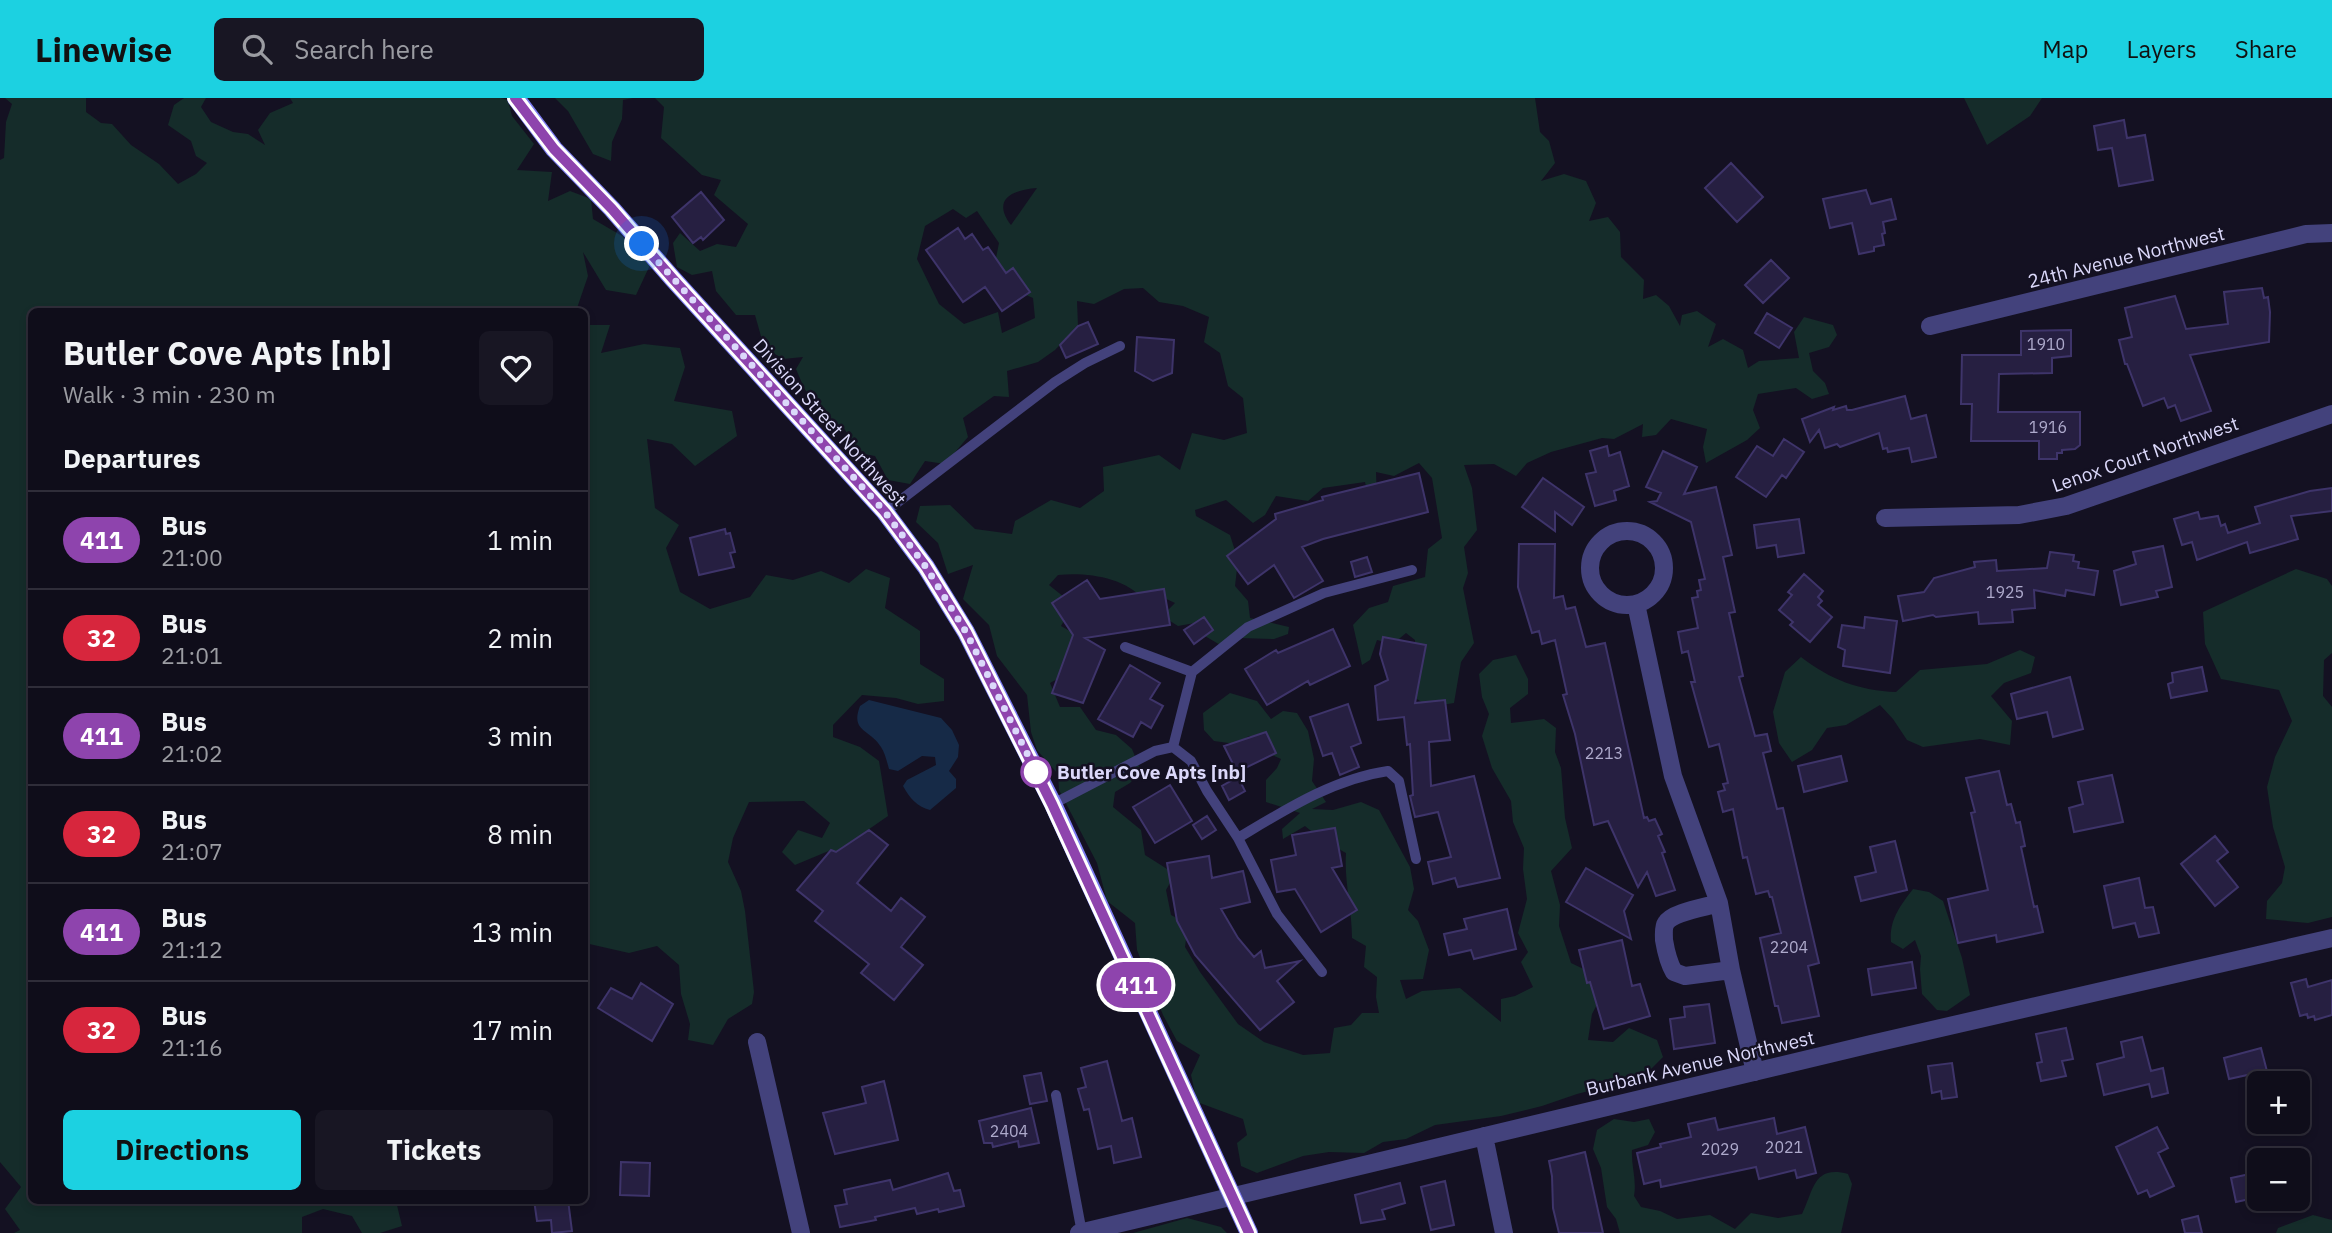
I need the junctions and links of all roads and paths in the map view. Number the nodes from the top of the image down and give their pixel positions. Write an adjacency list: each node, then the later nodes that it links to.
1 (516, 98): 6 (street, Division Street Northwest)
2 (2332, 233): 3 (street, 24th Avenue Northwest)
3 (1930, 326)
4 (1120, 346): 6 (lane)
5 (2332, 414): 7 (street, Lenox Court Northwest)
6 (885, 512): 13 (street, Division Street Northwest)
7 (1885, 518)
8 (1412, 570): 11 (lane)
9 (1636, 604): 9 (street); 16 (street)
10 (1125, 647): 11 (lane)
11 (1192, 672): 12 (lane)
12 (1173, 747): 13 (lane); 14 (lane)
13 (1052, 804): 24 (street, Division Street Northwest)
14 (1238, 838): 15 (lane); 19 (lane)
15 (1416, 859)
16 (1719, 903): 18 (street); 18 (street)
17 (2332, 938): 21 (street, Burbank Avenue Northwest)
18 (1731, 970): 21 (street)
19 (1322, 972)
20 (757, 1042): 25 (street)
21 (1755, 1072): 23 (street, Burbank Avenue Northwest)
22 (1056, 1095): 26 (lane)
23 (1484, 1136): 24 (street, Burbank Avenue Northwest); 28 (street)
24 (1231, 1196): 26 (street, Burbank Avenue Northwest); 27 (street, Division Street Northwest)
25 (801, 1233)
26 (1081, 1233)
27 (1250, 1233)
28 (1504, 1233)

